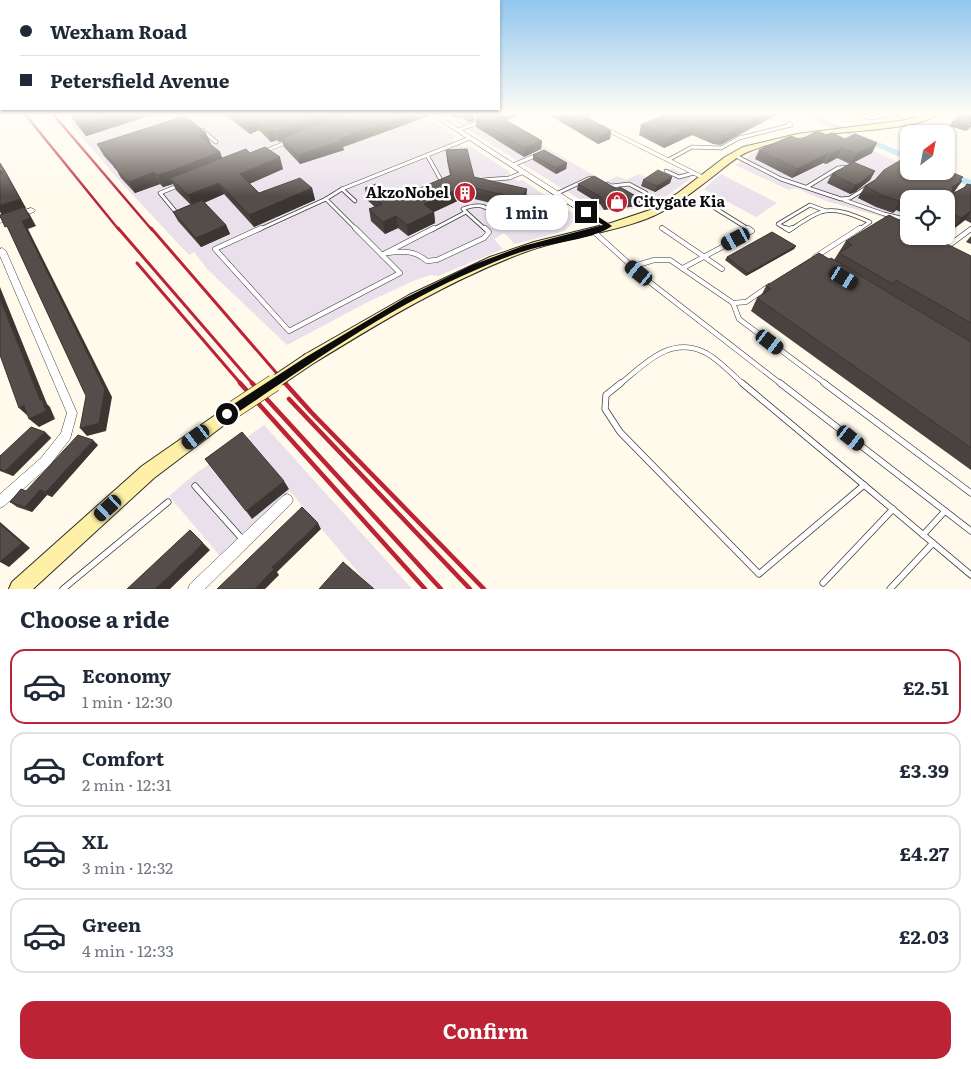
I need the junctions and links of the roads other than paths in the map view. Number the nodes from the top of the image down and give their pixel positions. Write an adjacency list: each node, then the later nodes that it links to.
1 (293, 140): 7 (street)
2 (464, 140): 10 (lane)
3 (474, 140): 12 (street)
4 (629, 140): 11 (street)
5 (735, 140): 11 (lane)
6 (780, 140): 9 (street)
7 (264, 151)
8 (544, 152): 12 (lane)
9 (734, 154): 16 (street); 21 (lane)
10 (427, 155): 18 (lane); 22 (lane)
11 (668, 160): 16 (street)
12 (513, 165): 15 (street)
13 (855, 167): 21 (lane)
14 (666, 171): 16 (lane)
15 (524, 172): 17 (lane); 23 (street)
16 (699, 176): 38 (street)
17 (482, 180)
18 (442, 182)
19 (185, 183): 31 (lane)
20 (873, 183): 24 (lane)
21 (807, 188): 24 (lane)
22 (342, 189): 25 (lane); 27 (lane)
23 (558, 194): 26 (lane); 28 (street)
24 (840, 198): 34 (lane)
25 (326, 199): 43 (lane); 43 (lane)
26 (634, 200)
27 (355, 201)
28 (569, 201): 32 (lane); 38 (street)
29 (710, 205): 45 (lane)
30 (31, 210): 35 (street)
31 (175, 211)
32 (466, 212): 43 (lane); 43 (lane)
33 (826, 212): 33 (lane); 36 (lane)
34 (900, 218)
35 (0, 221)
36 (870, 222): 37 (lane); 46 (lane)
37 (877, 223)
38 (608, 226): 41 (street)
39 (662, 228): 45 (lane)
40 (971, 229): 44 (lane)
41 (593, 231): 47 (lane); 67 (street, bridge)
42 (2, 251): 50 (street)
43 (384, 254)
44 (949, 255)
45 (704, 256): 48 (lane); 49 (lane)
46 (820, 264)
47 (631, 267): 48 (lane); 60 (lane)
48 (683, 268): 52 (lane)
49 (722, 270)
50 (4, 272): 57 (street)
51 (774, 283): 52 (lane)
52 (733, 302): 55 (lane)
53 (864, 485): 53 (lane); 59 (lane)
54 (194, 486): 63 (lane)
55 (971, 493)
56 (287, 500): 63 (street)
57 (0, 502)
58 (168, 502): 68 (lane)
59 (893, 509): 62 (lane); 66 (lane)
60 (945, 511): 61 (lane); 62 (lane)
61 (971, 532)
62 (923, 535): 64 (lane)
63 (245, 541): 69 (street)
64 (933, 543): 65 (lane); 70 (lane)
65 (971, 575)
66 (823, 583)
67 (19, 589)
68 (63, 589)
69 (195, 589)
70 (890, 589)

